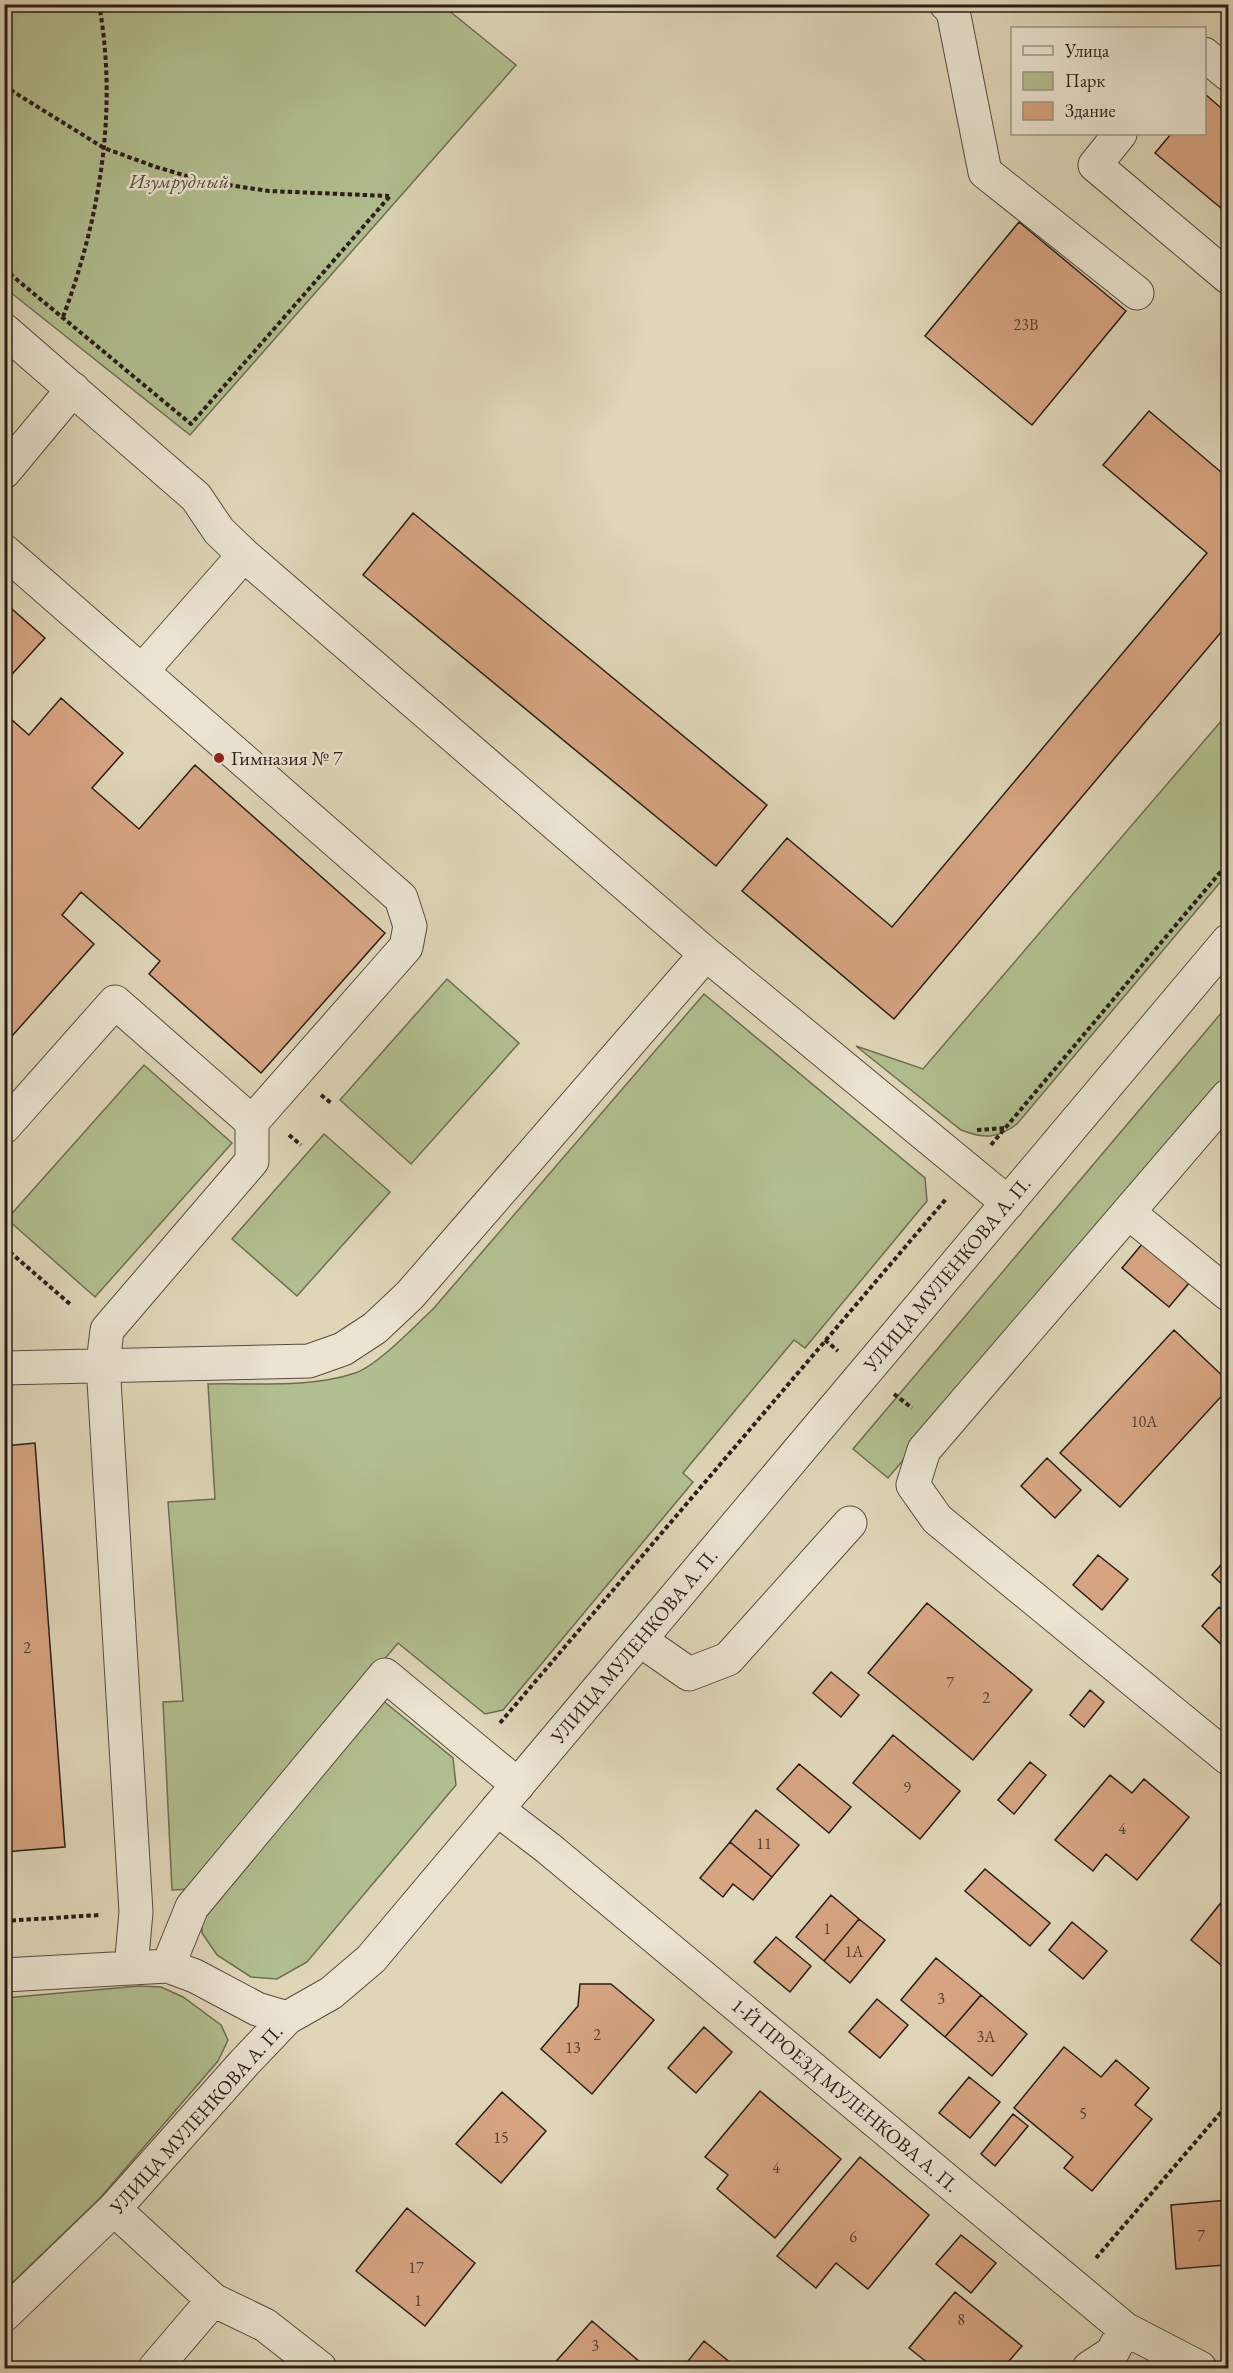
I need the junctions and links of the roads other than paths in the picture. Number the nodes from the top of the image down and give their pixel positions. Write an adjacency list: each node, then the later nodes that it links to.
1 (946, 4): 6 (street)
2 (1206, 56): 3 (street)
3 (1228, 74)
4 (1119, 135): 5 (street)
5 (1228, 277)
6 (1137, 292)
7 (4, 330): 8 (street)
8 (73, 389): 9 (street); 11 (street)
9 (4, 472)
10 (4, 551): 12 (street)
11 (244, 555): 12 (street); 14 (street)
12 (142, 671): 16 (street)
13 (1228, 940): 18 (street, УЛИЦА МУЛЕНКОВА А. П.)
14 (706, 954): 18 (street); 21 (street)
15 (1228, 1096): 19 (street)
16 (252, 1122): 17 (street); 21 (street)
17 (4, 1127)
18 (1008, 1203): 24 (street, УЛИЦА МУЛЕНКОВА А. П.)
19 (1129, 1213): 20 (street); 25 (street)
20 (1228, 1294)
21 (103, 1364): 22 (street); 28 (street)
22 (4, 1368)
23 (850, 1523): 24 (street)
24 (640, 1640): 26 (street, УЛИЦА МУЛЕНКОВА А. П.)
25 (1228, 1758)
26 (508, 1797): 27 (street, 1-Й ПРОЕЗД МУЛЕНКОВА А. П.); 30 (street, УЛИЦА МУЛЕНКОВА А. П.); 34 (street, 1-Й ПРОЕЗД МУЛЕНКОВА А. П.)
27 (168, 1966): 28 (street); 30 (street)
28 (131, 1968): 29 (street)
29 (4, 1975)
30 (287, 2018): 31 (street, УЛИЦА МУЛЕНКОВА А. П.)
31 (114, 2209): 32 (street); 33 (street, УЛИЦА МУЛЕНКОВА А. П.)
32 (213, 2300): 35 (street); 36 (street)
33 (4, 2315)
34 (1125, 2329): 37 (street); 38 (street, 1-Й ПРОЕЗД МУЛЕНКОВА А. П.)
35 (155, 2368)
36 (320, 2368)
37 (1089, 2368)
38 (1200, 2368)

